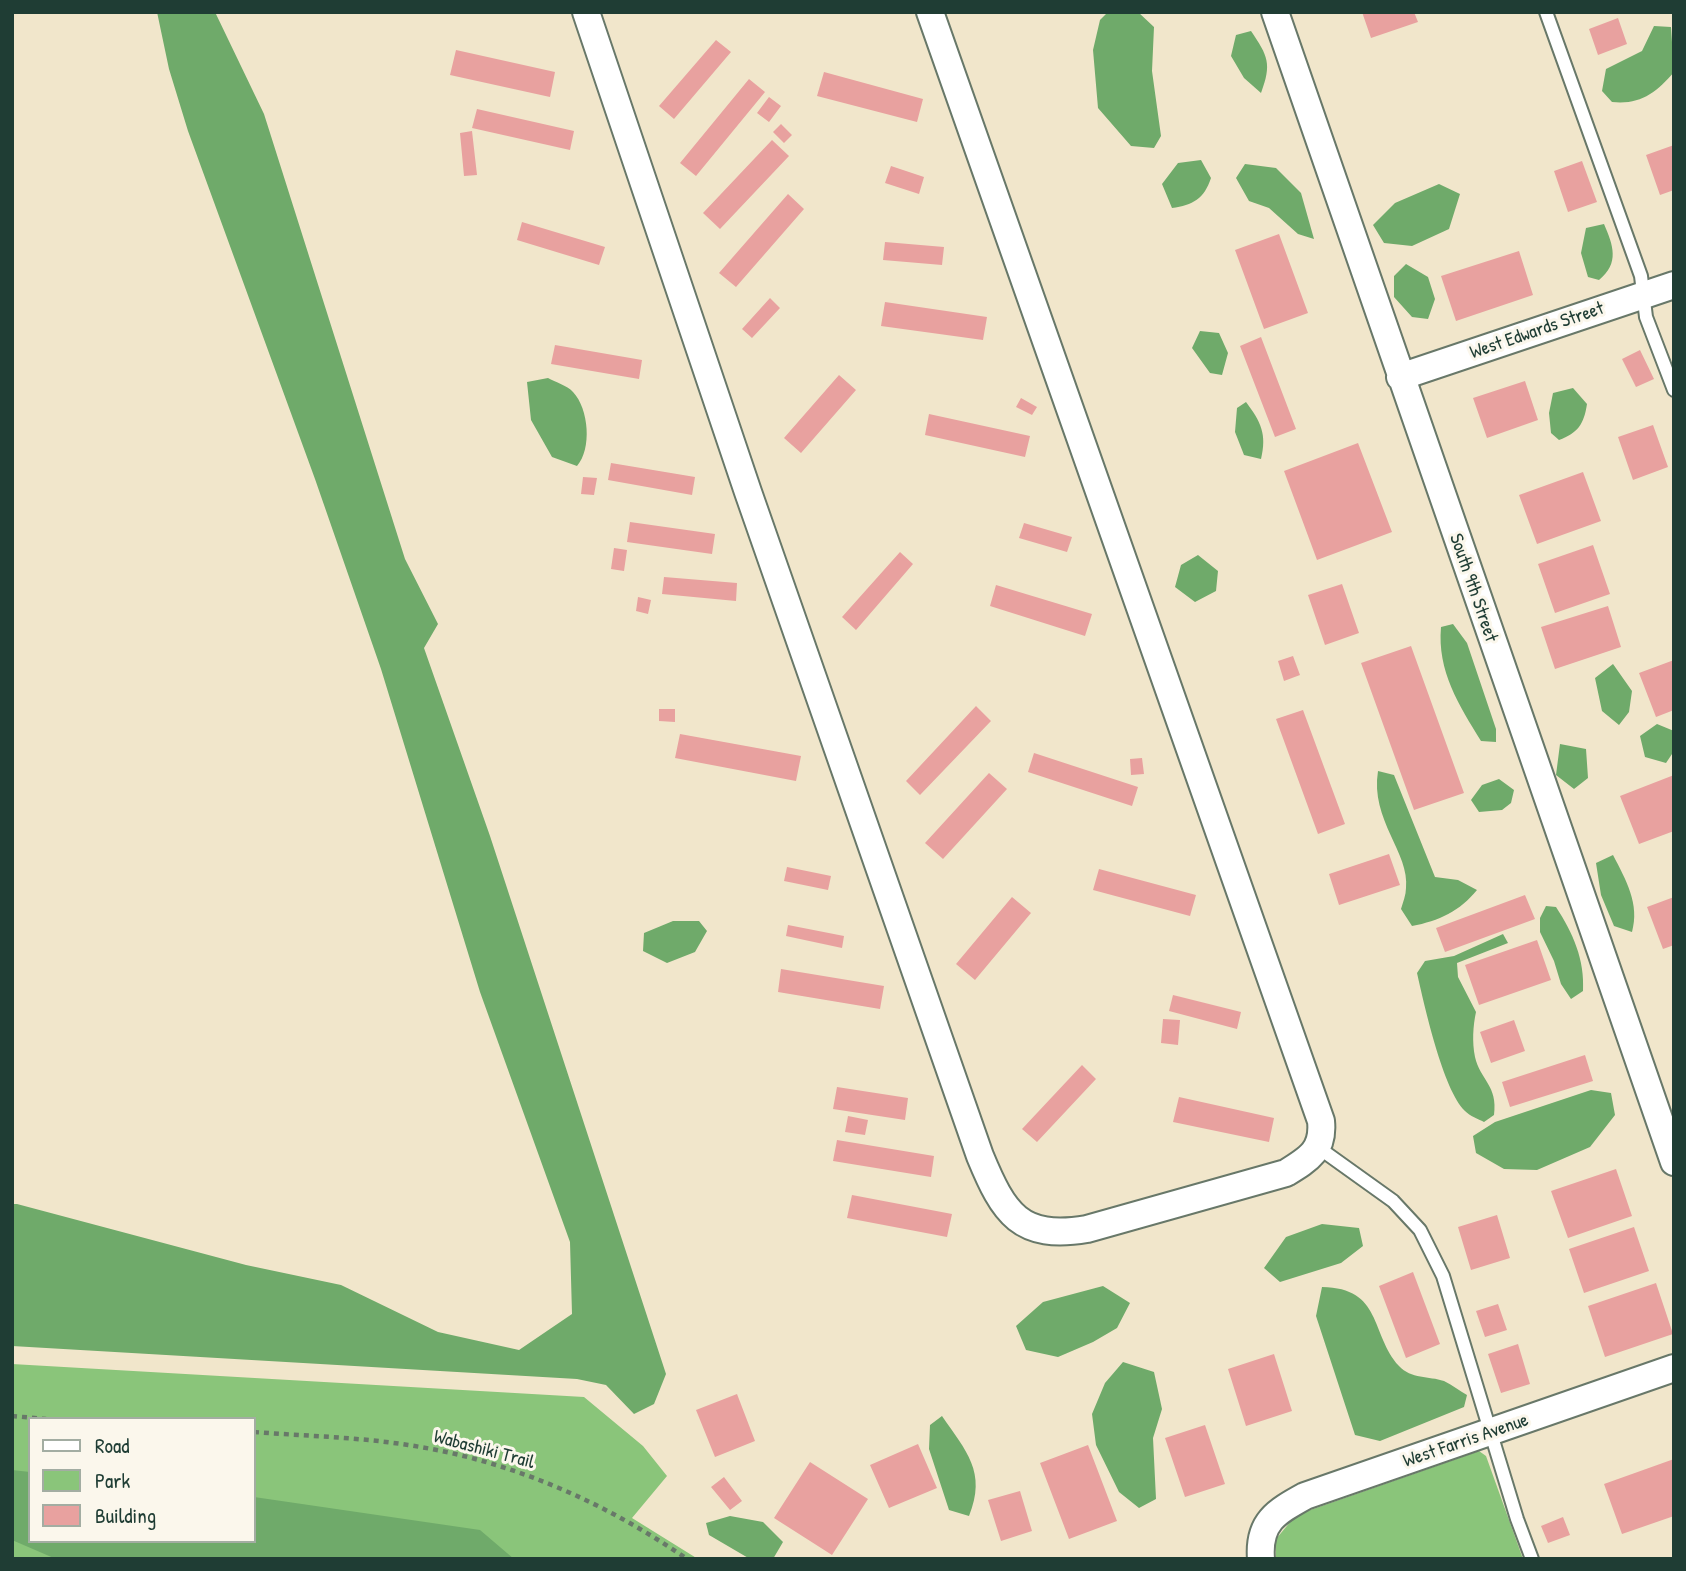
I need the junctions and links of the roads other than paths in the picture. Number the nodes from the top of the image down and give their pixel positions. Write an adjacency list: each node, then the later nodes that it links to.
1 (586, 12): 9 (street)
2 (930, 12): 9 (street)
3 (1275, 12): 7 (street, South 9th Street)
4 (1546, 12): 6 (lane)
5 (1674, 285): 6 (street, West Edwards Street)
6 (1643, 296): 7 (street, West Edwards Street); 8 (lane)
7 (1400, 377): 10 (street, South 9th Street)
8 (1674, 390)
9 (1319, 1148): 12 (lane)
10 (1674, 1163)
11 (1674, 1368): 12 (street, West Farris Avenue)
12 (1490, 1433): 13 (street, West Farris Avenue); 14 (lane)
13 (1261, 1559)
14 (1532, 1559)

